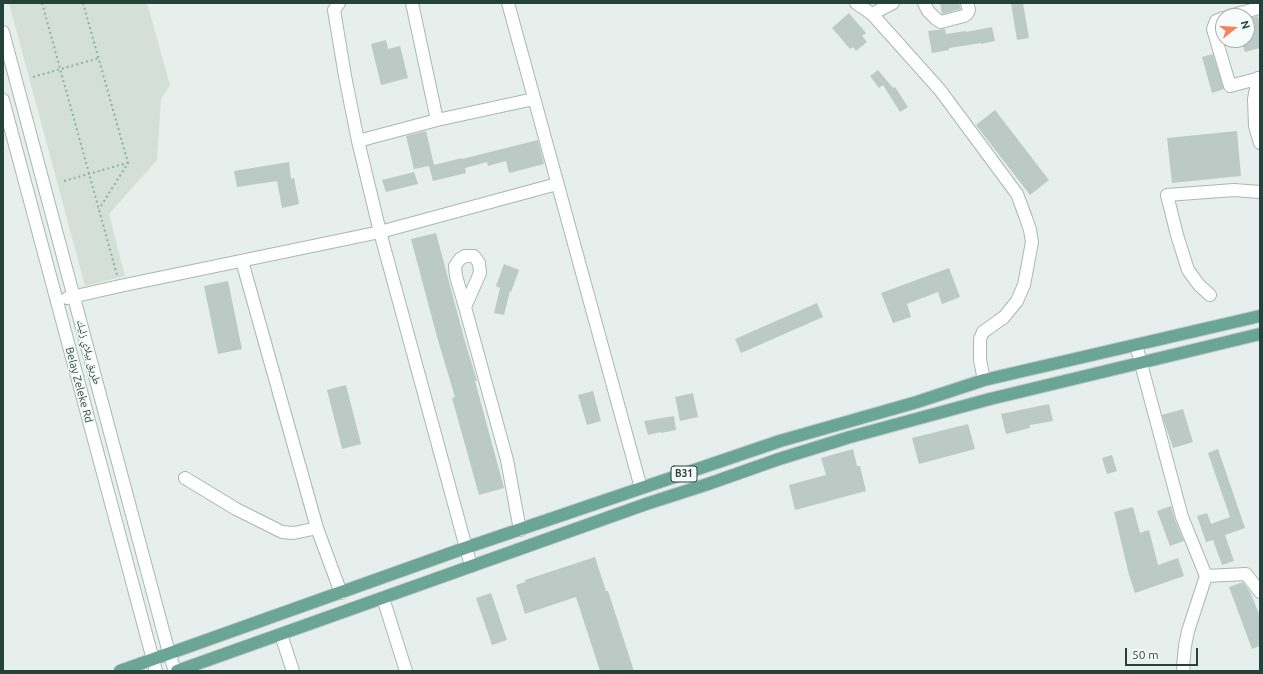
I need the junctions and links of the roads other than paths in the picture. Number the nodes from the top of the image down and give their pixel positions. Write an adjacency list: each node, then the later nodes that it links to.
1 (339, 3): 17 (street)
2 (412, 3): 16 (street)
3 (508, 3): 14 (street)
4 (856, 3): 8 (street)
5 (893, 3): 8 (street)
6 (924, 3): 7 (street)
7 (967, 3)
8 (872, 14): 31 (street)
9 (1215, 23): 11 (street)
10 (3, 32): 24 (street, طريق بيلاي زليك)
11 (1215, 38)
12 (1218, 48): 13 (street)
13 (1259, 78): 18 (street)
14 (534, 99): 16 (street); 19 (street)
15 (3, 100): 25 (street, Belay Zeleke Rd)
16 (437, 120): 17 (street)
17 (358, 141): 21 (street)
18 (1260, 143)
19 (557, 184): 21 (street); 34 (street)
20 (1260, 192): 23 (street)
21 (380, 232): 22 (street); 38 (street)
22 (242, 261): 24 (street); 36 (street)
23 (1210, 295)
24 (74, 297): 25 (street); 45 (street, طريق بيلاي زليك)
25 (57, 302): 46 (street, Belay Zeleke Rd)
26 (465, 307): 37 (street)
27 (1260, 316): 29 (main road, B31)
28 (1260, 334): 30 (main road, B31)
29 (1136, 345): 30 (street); 31 (main road, B31)
30 (1140, 364): 35 (main road, B31); 40 (street)
31 (984, 380): 32 (main road, B31)
32 (676, 477): 34 (main road, B31); 35 (main road)
33 (185, 478): 36 (street)
34 (641, 488): 37 (main road, B31)
35 (681, 492): 39 (main road, B31)
36 (317, 528): 42 (street)
37 (520, 530): 38 (main road, B31)
38 (465, 548): 39 (street); 42 (main road, B31)
39 (471, 566): 43 (main road, B31)
40 (1206, 576): 41 (street); 51 (street)
41 (1260, 592)
42 (341, 593): 45 (main road, B31)
43 (383, 598): 44 (main road, B31); 50 (street)
44 (280, 635): 48 (main road, B31); 49 (street)
45 (169, 654): 46 (main road, B31); 48 (street, طريق بيلاي زليك)
46 (154, 665): 47 (main road, B31)
47 (120, 671)
48 (176, 671)
49 (293, 671)
50 (406, 671)
51 (1184, 671)

